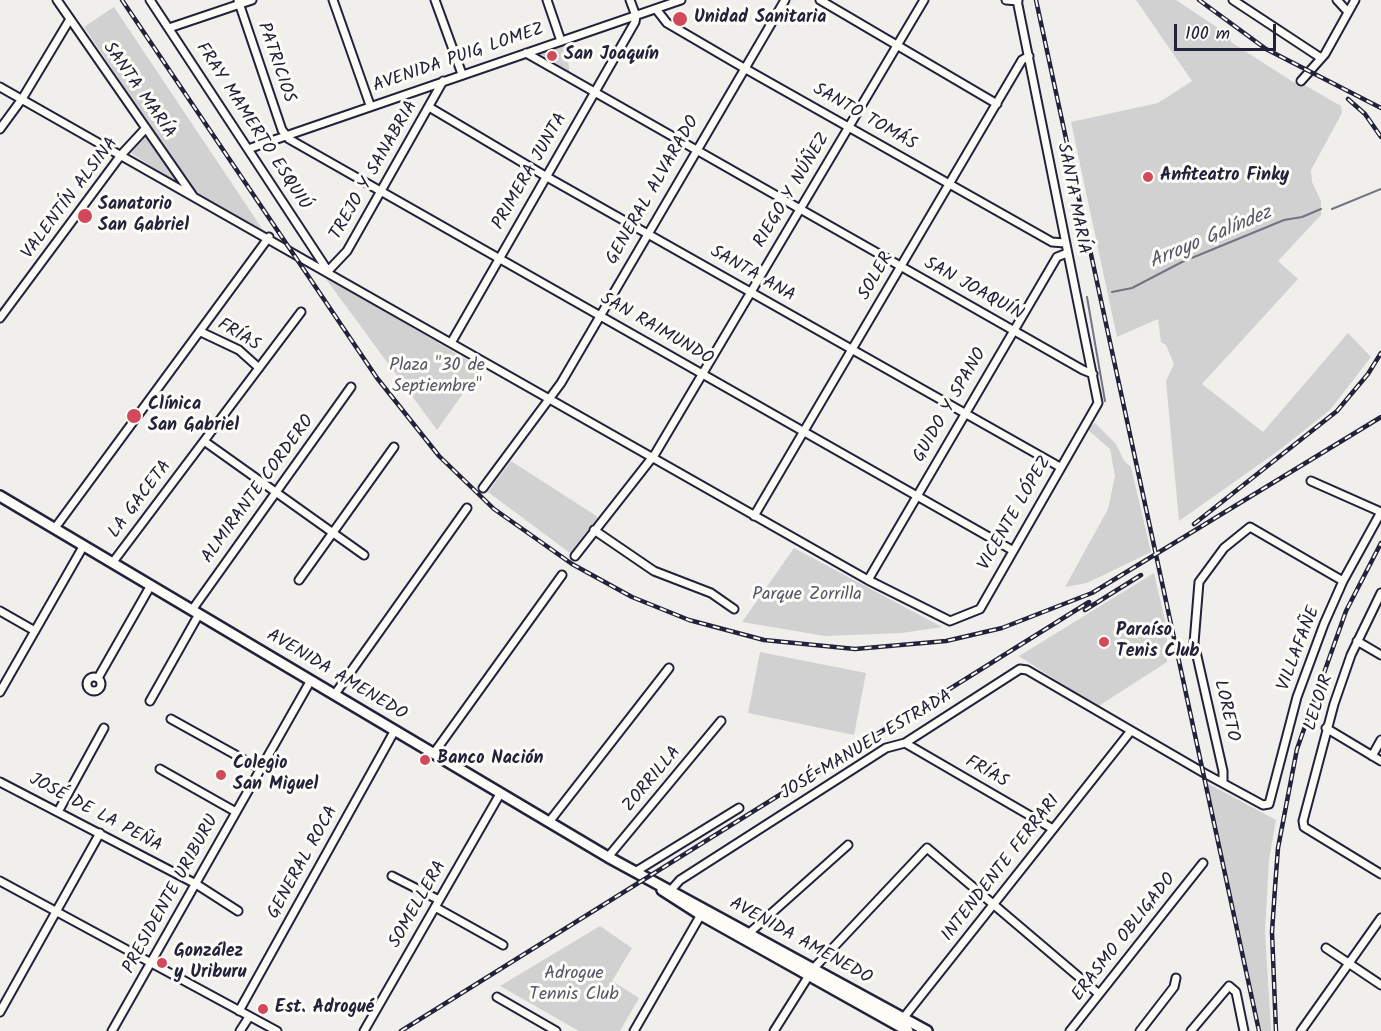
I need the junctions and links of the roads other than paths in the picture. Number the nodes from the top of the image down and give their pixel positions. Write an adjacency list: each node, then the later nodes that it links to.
1 (57, 0): 21 (street, SANTA MARÍA)
2 (150, 0): 22 (street, FRAY MAMERTO ESQUIÚ)
3 (252, 0): 17 (street)
4 (333, 0): 36 (street)
5 (435, 0): 29 (street)
6 (547, 0): 23 (street)
7 (630, 0): 20 (street)
8 (681, 0): 18 (street, AVENIDA PUIG LOMEZ)
9 (785, 0): 28 (street, GENERAL ALVARADO)
10 (820, 0): 24 (street)
11 (924, 0): 24 (street, RIEGO Y NÚÑEZ)
12 (1006, 0): 16 (street)
13 (1233, 0): 27 (street)
14 (1337, 0): 19 (street)
15 (1355, 0): 19 (street)
16 (1018, 1): 26 (street, SANTA MARÍA)
17 (239, 2): 22 (street); 41 (street, PATRICIOS)
18 (656, 9): 20 (street, AVENIDA PUIG LOMEZ); 28 (street, SANTO TOMÁS)
19 (1348, 12): 27 (street)
20 (636, 16): 23 (street, AVENIDA PUIG LOMEZ); 33 (street, PRIMERA JUNTA)
21 (70, 19): 34 (street); 39 (street, SANTA MARÍA)
22 (169, 28): 42 (street, FRAY MAMERTO ESQUIÚ)
23 (561, 41): 25 (street, AVENIDA PUIG LOMEZ)
24 (897, 46): 35 (street); 38 (street, RIEGO Y NÚÑEZ)
25 (525, 53): 29 (street, AVENIDA PUIG LOMEZ); 33 (street, SAN JOAQUÍN)
26 (1029, 56): 35 (street, SOLER); 52 (street, SANTA MARÍA)
27 (1322, 58): 31 (street)
28 (744, 68): 38 (street, SANTO TOMÁS); 43 (street, GENERAL ALVARADO)
29 (462, 74): 30 (street, AVENIDA PUIG LOMEZ)
30 (443, 81): 36 (street, AVENIDA PUIG LOMEZ); 37 (street, TREJO Y SANABRIA)
31 (1301, 81)
32 (0, 87): 34 (street)
33 (593, 93): 43 (street, SAN JOAQUÍN); 45 (street, PRIMERA JUNTA)
34 (22, 99): 40 (street); 44 (street)
35 (997, 104): 46 (street, SOLER)
36 (370, 105): 41 (street, AVENIDA PUIG LOMEZ)
37 (429, 108): 45 (street, SANTA ANA); 47 (street, TREJO Y SANABRIA)
38 (849, 126): 46 (street, SANTO TOMÁS); 49 (street, RIEGO Y NÚÑEZ)
39 (146, 128): 44 (street, VALENTÍN ALSINA); 48 (street, SANTA MARÍA)
40 (0, 129)
41 (285, 135): 42 (street, AVENIDA PUIG LOMEZ); 47 (street, SAN RAIMUNDO)
42 (248, 148): 56 (street, FRAY MAMERTO ESQUIÚ)
43 (695, 151): 49 (street, SAN JOAQUÍN); 50 (street, GENERAL ALVARADO)
44 (122, 155): 48 (street); 60 (street, VALENTÍN ALSINA)
45 (547, 177): 50 (street, SANTA ANA); 54 (street, PRIMERA JUNTA)
46 (950, 184): 52 (street, SANTO TOMÁS); 55 (street, SOLER)
47 (381, 190): 54 (street, SAN RAIMUNDO); 56 (street, TREJO Y SANABRIA)
48 (195, 198): 51 (street)
49 (800, 209): 55 (street, SAN JOAQUÍN); 57 (street, RIEGO Y NÚÑEZ)
50 (648, 232): 57 (street, SANTA ANA); 59 (street, GENERAL ALVARADO)
51 (269, 237): 56 (street); 62 (street)
52 (1065, 243): 53 (street, SANTA MARÍA)
53 (1067, 253): 61 (street, GUIDO Y SPANO); 66 (street, SANTA MARÍA)
54 (499, 257): 59 (street, SAN RAIMUNDO); 63 (street, PRIMERA JUNTA)
55 (900, 267): 61 (street, SAN JOAQUÍN); 64 (street, SOLER)
56 (328, 271): 63 (street)
57 (751, 292): 64 (street, SANTA ANA); 67 (street, RIEGO Y NÚÑEZ)
58 (301, 312): 65 (street, LA GACETA)
59 (599, 315): 67 (street, SAN RAIMUNDO); 69 (street, GENERAL ALVARADO)
60 (0, 318)
61 (1013, 330): 66 (street, SAN JOAQUÍN); 71 (street, GUIDO Y SPANO)
62 (201, 332): 65 (street, FRÍAS); 85 (street)
63 (451, 343): 69 (street)
64 (852, 350): 71 (street, SANTA ANA); 72 (street, SOLER)
65 (259, 368): 73 (street, LA GACETA)
66 (1093, 374): 70 (street, SANTA MARÍA)
67 (703, 375): 72 (street, SAN RAIMUNDO); 75 (street, RIEGO Y NÚÑEZ)
68 (351, 387): 79 (street, ALMIRANTE CORDERO)
69 (549, 397): 75 (street); 78 (street)
70 (1098, 403): 76 (street, VICENTE LÓPEZ)
71 (965, 412): 76 (street, SANTA ANA); 80 (street, GUIDO Y SPANO)
72 (803, 432): 80 (street, SAN RAIMUNDO); 84 (street, SOLER)
73 (204, 441): 79 (street); 92 (street, LA GACETA)
74 (394, 447): 87 (street)
75 (652, 458): 84 (street); 86 (street)
76 (1060, 467): 89 (street, VICENTE LÓPEZ)
77 (1311, 481): 83 (street)
78 (483, 488)
79 (275, 492): 87 (street); 101 (street, ALMIRANTE CORDERO)
80 (916, 495): 89 (street, SAN RAIMUNDO); 95 (street, GUIDO Y SPANO)
81 (0, 496): 85 (street, AVENIDA AMENEDO)
82 (467, 508): 109 (street)
83 (1381, 512): 96 (street, VILLAFAÑE)
84 (754, 516): 95 (street)
85 (55, 528): 88 (street, AVENIDA AMENEDO)
86 (594, 530): 91 (street); 99 (street)
87 (333, 533): 90 (street); 94 (street)
88 (84, 545): 92 (street, AVENIDA AMENEDO); 102 (street)
89 (1012, 550): 95 (street, VICENTE LÓPEZ)
90 (364, 555)
91 (575, 556)
92 (113, 562): 97 (street, AVENIDA AMENEDO)
93 (562, 575): 119 (street)
94 (299, 580)
95 (868, 580)
96 (1343, 581): 125 (street, VILLAFAÑE); 125 (street, LORETO)
97 (151, 585): 101 (street, AVENIDA AMENEDO); 106 (street)
98 (1381, 593): 103 (street, LELOIR)
99 (734, 609)
100 (0, 612): 102 (street)
101 (196, 612): 107 (street, AVENIDA AMENEDO); 110 (street, ALMIRANTE CORDERO)
102 (35, 631): 108 (street)
103 (1358, 641): 104 (street); 114 (street, LELOIR)
104 (1381, 655)
105 (669, 668): 130 (street)
106 (98, 678)
107 (311, 680): 109 (street, AVENIDA AMENEDO); 122 (street, PRESIDENTE URIBURU)
108 (0, 693)
109 (334, 694): 115 (street, AVENIDA AMENEDO)
110 (150, 701)
111 (171, 719): 122 (street)
112 (721, 722): 134 (street, ZORRILLA)
113 (104, 728): 128 (street)
114 (1326, 728): 120 (street); 137 (street, LELOIR)
115 (395, 730): 119 (street, AVENIDA AMENEDO); 159 (street, GENERAL ROCA)
116 (1130, 732): 118 (street, JOSÉ MANUEL ESTRADA); 125 (street); 131 (street, INTENDENTE FERRARI)
117 (1381, 740): 120 (street)
118 (905, 743): 131 (street, FRÍAS); 142 (street, JOSÉ MANUEL ESTRADA)
119 (434, 753): 126 (street, AVENIDA AMENEDO)
120 (1372, 756): 121 (street)
121 (1381, 761)
122 (261, 768): 129 (street, PRESIDENTE URIBURU)
123 (160, 769): 129 (street)
124 (0, 782): 128 (street, JOSÉ DE LA PEÑA)
125 (1223, 783)
126 (500, 794): 130 (street, AVENIDA AMENEDO); 144 (street, SOMELLERA)
127 (739, 808): 136 (street)
128 (59, 810): 132 (street, JOSÉ DE LA PEÑA)
129 (236, 812): 140 (street, PRESIDENTE URIBURU)
130 (549, 822): 134 (street, AVENIDA AMENEDO)
131 (1053, 829): 143 (street, INTENDENTE FERRARI)
132 (100, 833): 140 (street, JOSÉ DE LA PEÑA); 146 (street)
133 (848, 845): 149 (street)
134 (608, 857): 136 (street, AVENIDA AMENEDO)
135 (1203, 863): 157 (street, ERASMO OBLIGADO)
136 (635, 872): 141 (street, AVENIDA AMENEDO)
137 (1381, 874)
138 (392, 876): 144 (street)
139 (0, 881): 146 (street)
140 (196, 884): 145 (street, JOSÉ DE LA PEÑA); 152 (street, PRESIDENTE URIBURU)
141 (656, 884): 142 (street, AVENIDA AMENEDO); 147 (street, AVENIDA AMENEDO)
142 (671, 890): 147 (street, AVENIDA AMENEDO)
143 (994, 903): 154 (street); 157 (street); 162 (street, INTENDENTE FERRARI)
144 (437, 904): 150 (street); 166 (street, SOMELLERA)
145 (238, 911)
146 (56, 912): 152 (street); 160 (street)
147 (703, 912): 149 (street, AVENIDA AMENEDO); 168 (street)
148 (1381, 918): 153 (street)
149 (746, 936): 154 (street, AVENIDA AMENEDO)
150 (503, 945)
151 (1326, 948): 153 (street)
152 (152, 963): 159 (street); 163 (street, PRESIDENTE URIBURU)
153 (1349, 963): 156 (street); 175 (street)
154 (810, 972): 162 (street, AVENIDA AMENEDO); 169 (street)
155 (1176, 978): 172 (street)
156 (1381, 985)
157 (1099, 994): 171 (street, ERASMO OBLIGADO)
158 (497, 997): 167 (street)
159 (239, 1011): 161 (street)
160 (0, 1012)
161 (249, 1017): 164 (street); 165 (street)
162 (906, 1026): 170 (street, AVENIDA AMENEDO)
163 (112, 1031)
164 (240, 1031)
165 (277, 1031)
166 (364, 1031)
167 (556, 1031)
168 (634, 1031)
169 (774, 1031)
170 (927, 1031)
171 (1070, 1031)
172 (1140, 1031)
173 (1191, 1031): 174 (street)
174 (1244, 1031)
175 (1301, 1031)

